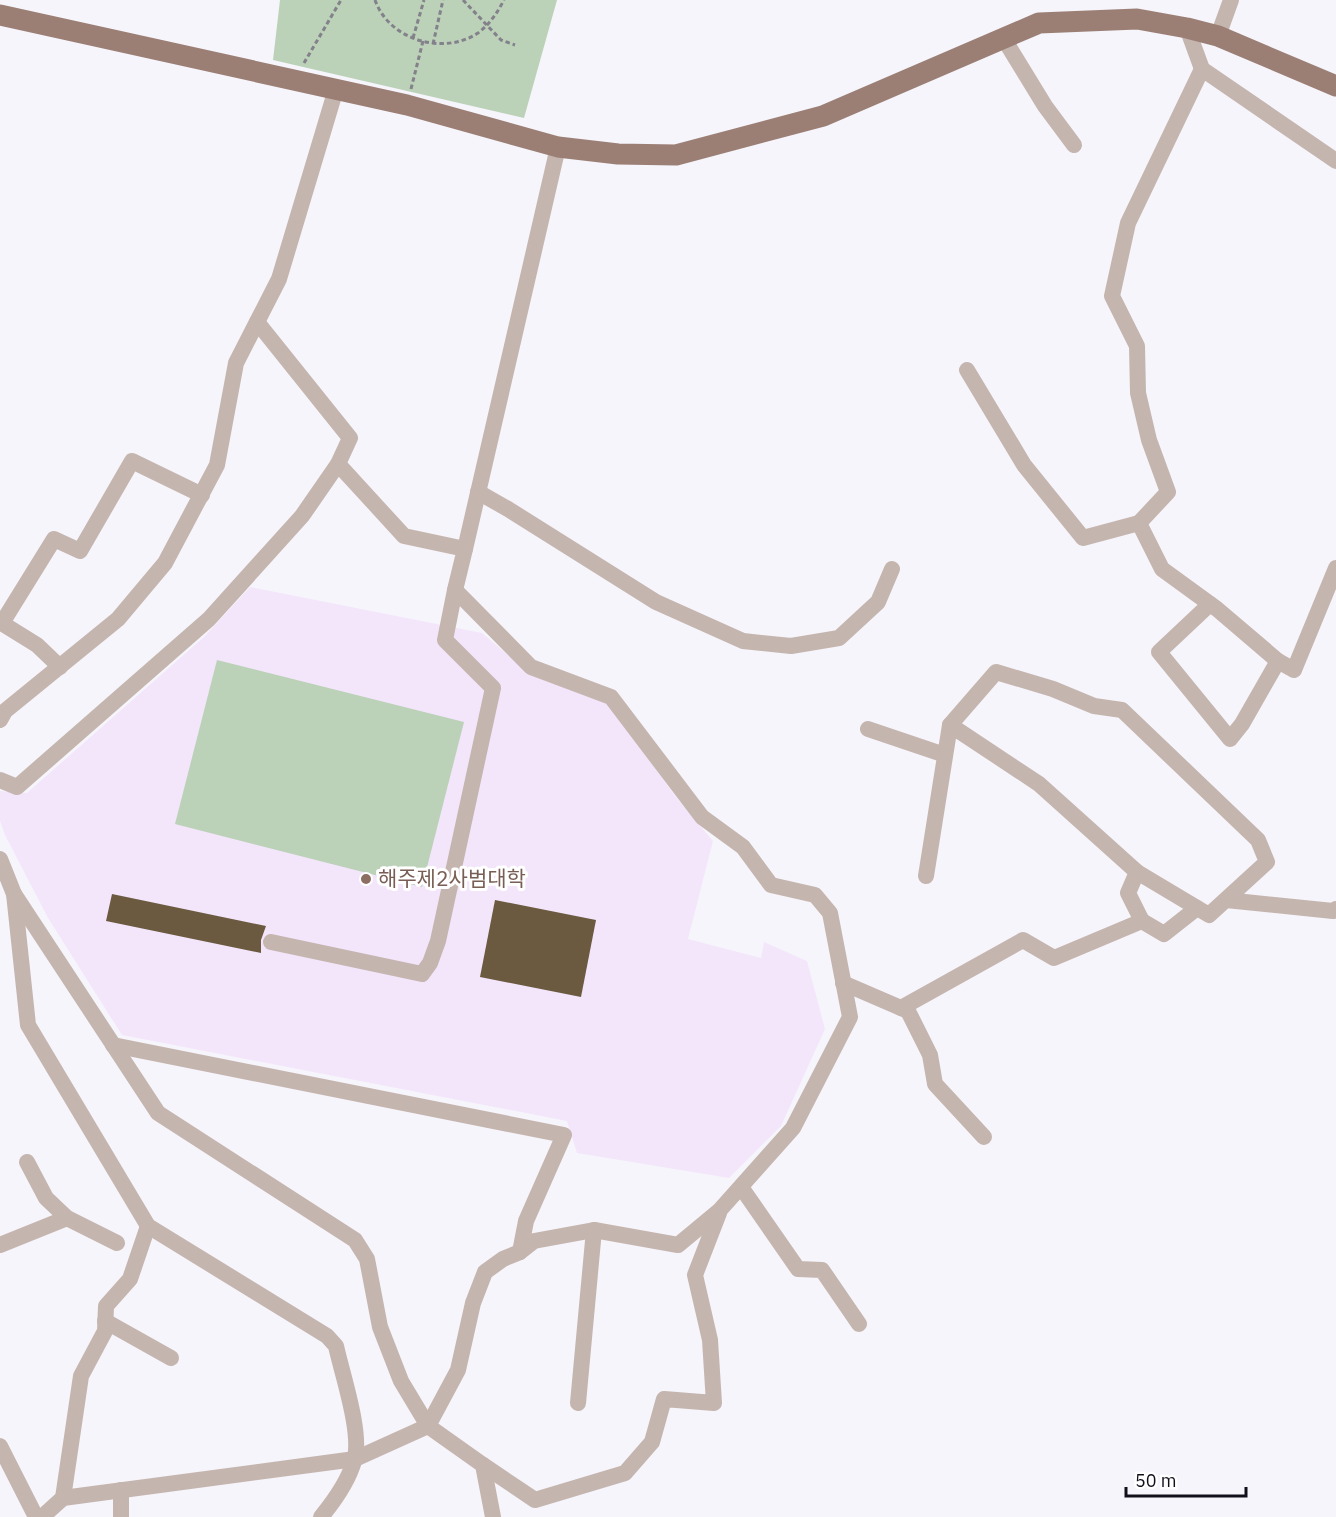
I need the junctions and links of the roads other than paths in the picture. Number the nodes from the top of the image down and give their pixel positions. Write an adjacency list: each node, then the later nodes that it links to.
1 (1231, 0): 4 (street)
2 (0, 15): 8 (main road)
3 (1187, 28): 4 (main road); 5 (main road); 6 (street)
4 (1218, 36): 7 (main road)
5 (1004, 39): 9 (street); 10 (main road)
6 (1202, 69): 11 (street); 17 (street)
7 (1336, 86)
8 (336, 89): 10 (main road); 12 (street)
9 (1074, 145)
10 (558, 147): 15 (street)
11 (1336, 160)
12 (257, 322): 14 (street); 16 (street)
13 (967, 370): 17 (street)
14 (338, 464): 18 (street); 30 (street)
15 (478, 492): 18 (street); 20 (street)
16 (202, 495): 23 (street); 25 (street)
17 (1139, 523): 22 (street)
18 (465, 549): 21 (street)
19 (1336, 568): 24 (street)
20 (892, 569)
21 (456, 590): 41 (street); 42 (street)
22 (1210, 604): 24 (street); 24 (street)
23 (1, 622): 25 (street)
24 (1278, 661)
25 (60, 667): 26 (street)
26 (0, 720)
27 (950, 725): 29 (street); 32 (street); 35 (street)
28 (868, 729): 29 (street)
29 (945, 755): 33 (street)
30 (0, 780)
31 (0, 859): 34 (street)
32 (1137, 872): 36 (street); 38 (street)
33 (926, 876)
34 (14, 894): 40 (street); 44 (street)
35 (1226, 900): 36 (street); 37 (street)
36 (1197, 908): 38 (street)
37 (1336, 909)
38 (1142, 921): 43 (street)
39 (0, 926): 40 (street)
40 (17, 926): 50 (street)
41 (271, 942)
42 (843, 983): 43 (street); 47 (street)
43 (901, 1008): 45 (street)
44 (112, 1045): 54 (street); 59 (street)
45 (984, 1137)
46 (27, 1162): 49 (street)
47 (741, 1187): 48 (street); 56 (street)
48 (719, 1211): 51 (street); 62 (street)
49 (68, 1218): 52 (street); 53 (street)
50 (148, 1226): 55 (street); 61 (street)
51 (594, 1230): 54 (street); 58 (street)
52 (117, 1243)
53 (0, 1245)
54 (520, 1252): 59 (street)
55 (105, 1321): 57 (street); 64 (street)
56 (859, 1324)
57 (171, 1358)
58 (578, 1403)
59 (428, 1426): 61 (street); 62 (street)
60 (0, 1446): 65 (street)
61 (355, 1459): 63 (street); 68 (street)
62 (483, 1465): 69 (street)
63 (121, 1490): 64 (street); 67 (street)
64 (63, 1498): 66 (street)
65 (36, 1517)
66 (42, 1517)
67 (121, 1517)
68 (321, 1517)
69 (493, 1517)

